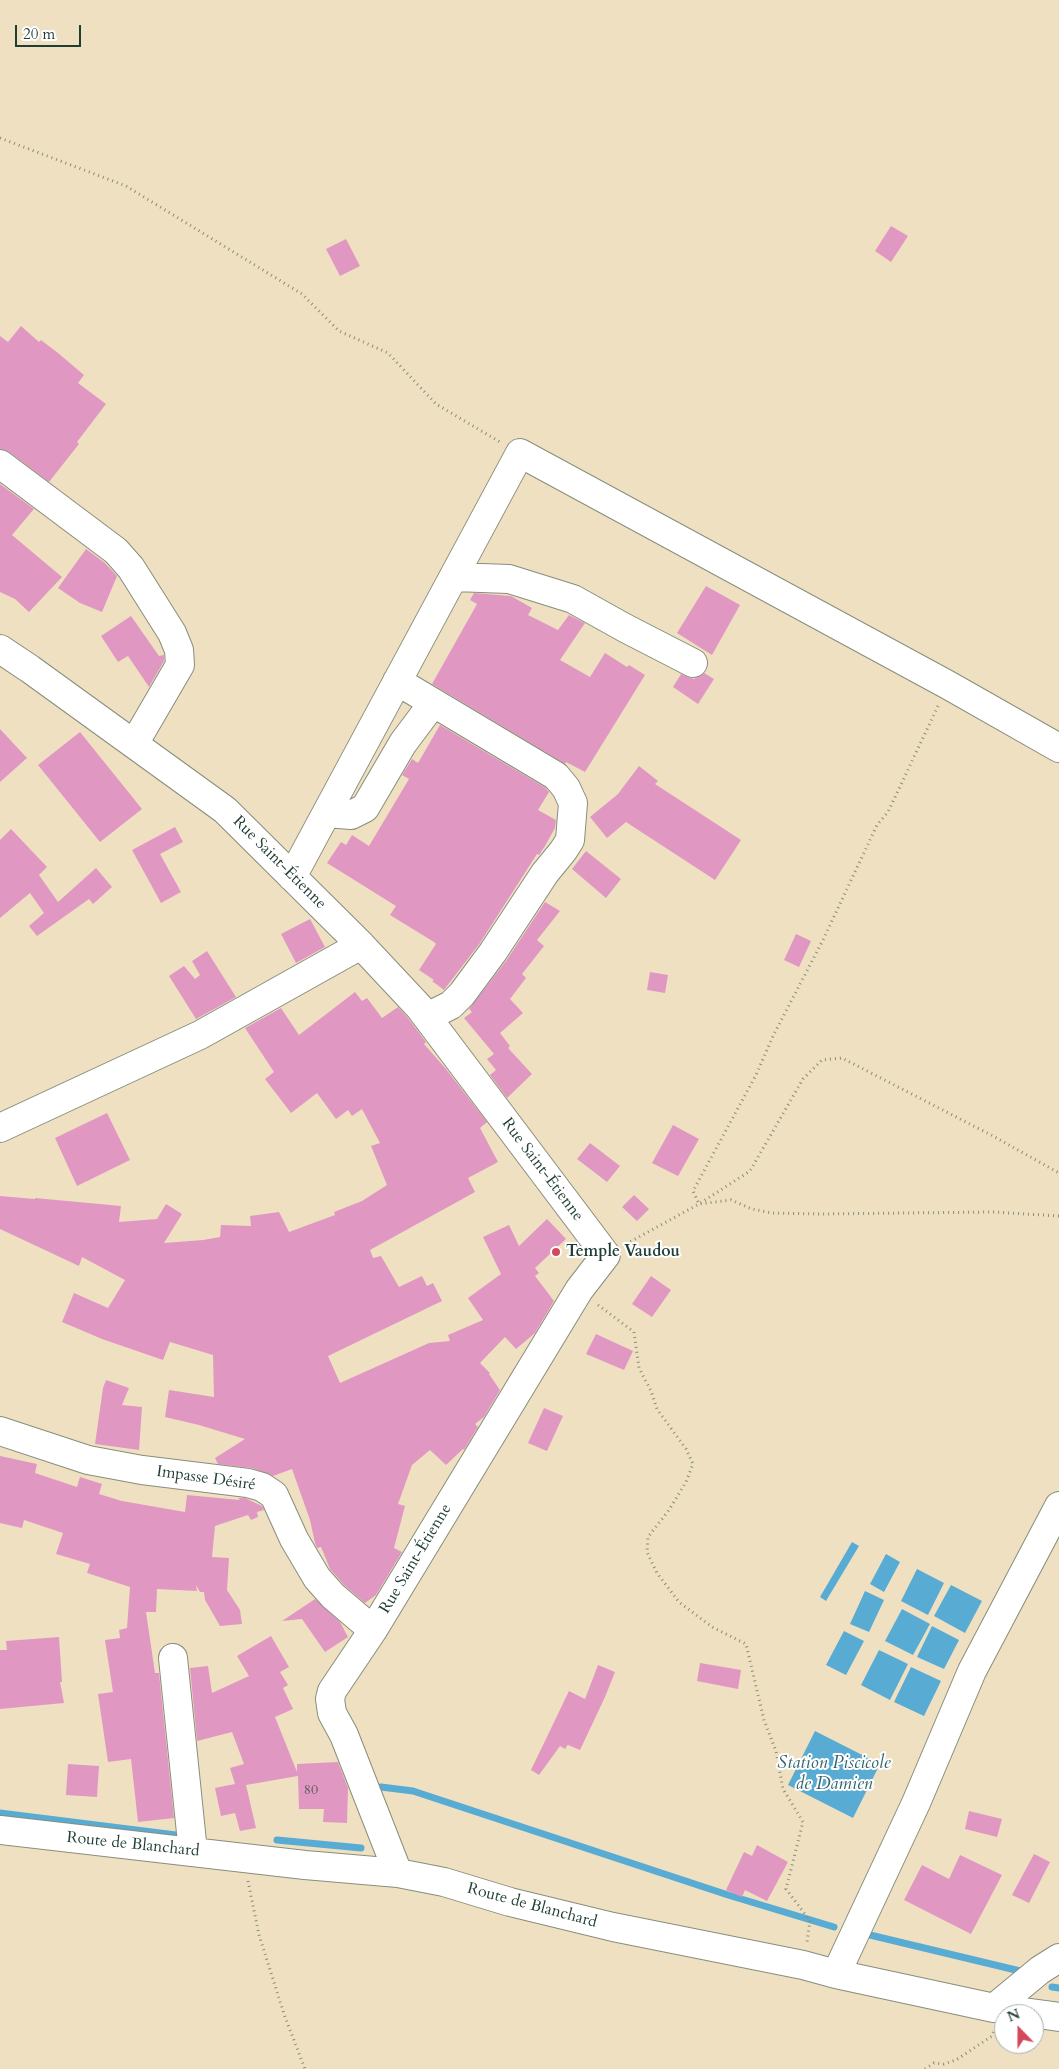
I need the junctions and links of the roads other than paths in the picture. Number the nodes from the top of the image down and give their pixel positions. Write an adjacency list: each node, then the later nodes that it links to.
1 (0, 464): 7 (street)
2 (454, 576): 4 (street); 5 (street); 8 (street)
3 (0, 649): 7 (street, Rue Saint-Étienne)
4 (693, 662)
5 (397, 681): 6 (street); 9 (street)
6 (433, 703): 9 (street); 12 (street)
7 (134, 744): 10 (street, Rue Saint-Étienne)
8 (1059, 748)
9 (327, 812): 10 (street)
10 (292, 877): 11 (street, Rue Saint-Étienne)
11 (361, 945): 12 (street, Rue Saint-Étienne); 13 (street)
12 (427, 1017): 16 (street, Rue Saint-Étienne)
13 (0, 1128)
14 (0, 1431): 16 (street, Impasse Désiré)
15 (1059, 1506): 22 (street)
16 (373, 1630): 20 (street, Rue Saint-Étienne)
17 (173, 1658): 19 (street)
18 (0, 1830): 19 (street, Route de Blanchard)
19 (193, 1852): 20 (street, Route de Blanchard)
20 (398, 1873): 22 (street, Route de Blanchard)
21 (1059, 1958): 23 (street)
22 (836, 1974): 24 (street, Route de Blanchard)
23 (999, 2004)
24 (994, 2008)
25 (1044, 2015): 26 (street, Route de Blanchard)
26 (1059, 2017)

